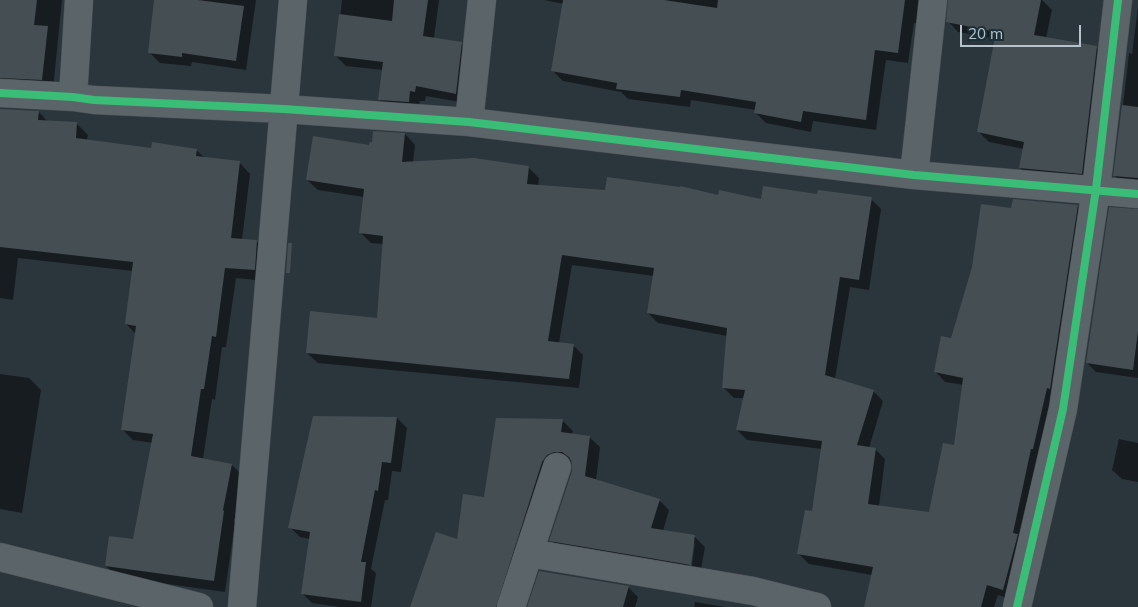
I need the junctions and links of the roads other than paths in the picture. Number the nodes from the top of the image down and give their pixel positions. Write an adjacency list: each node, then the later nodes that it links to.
1 (79, 0): 7 (street)
2 (292, 0): 8 (street)
3 (482, 0): 9 (street)
4 (933, 0): 10 (street)
5 (1118, 0): 11 (street)
6 (0, 93): 7 (street)
7 (73, 97): 8 (street)
8 (284, 109): 9 (street); 17 (street)
9 (469, 122): 10 (street)
10 (914, 175): 11 (street)
11 (1096, 189): 12 (street); 20 (street)
12 (1138, 194)
13 (556, 467): 14 (street)
14 (529, 553): 18 (street); 19 (street)
15 (0, 558): 16 (street)
16 (199, 607)
17 (242, 607)
18 (511, 607)
19 (817, 607)
20 (1017, 607)

